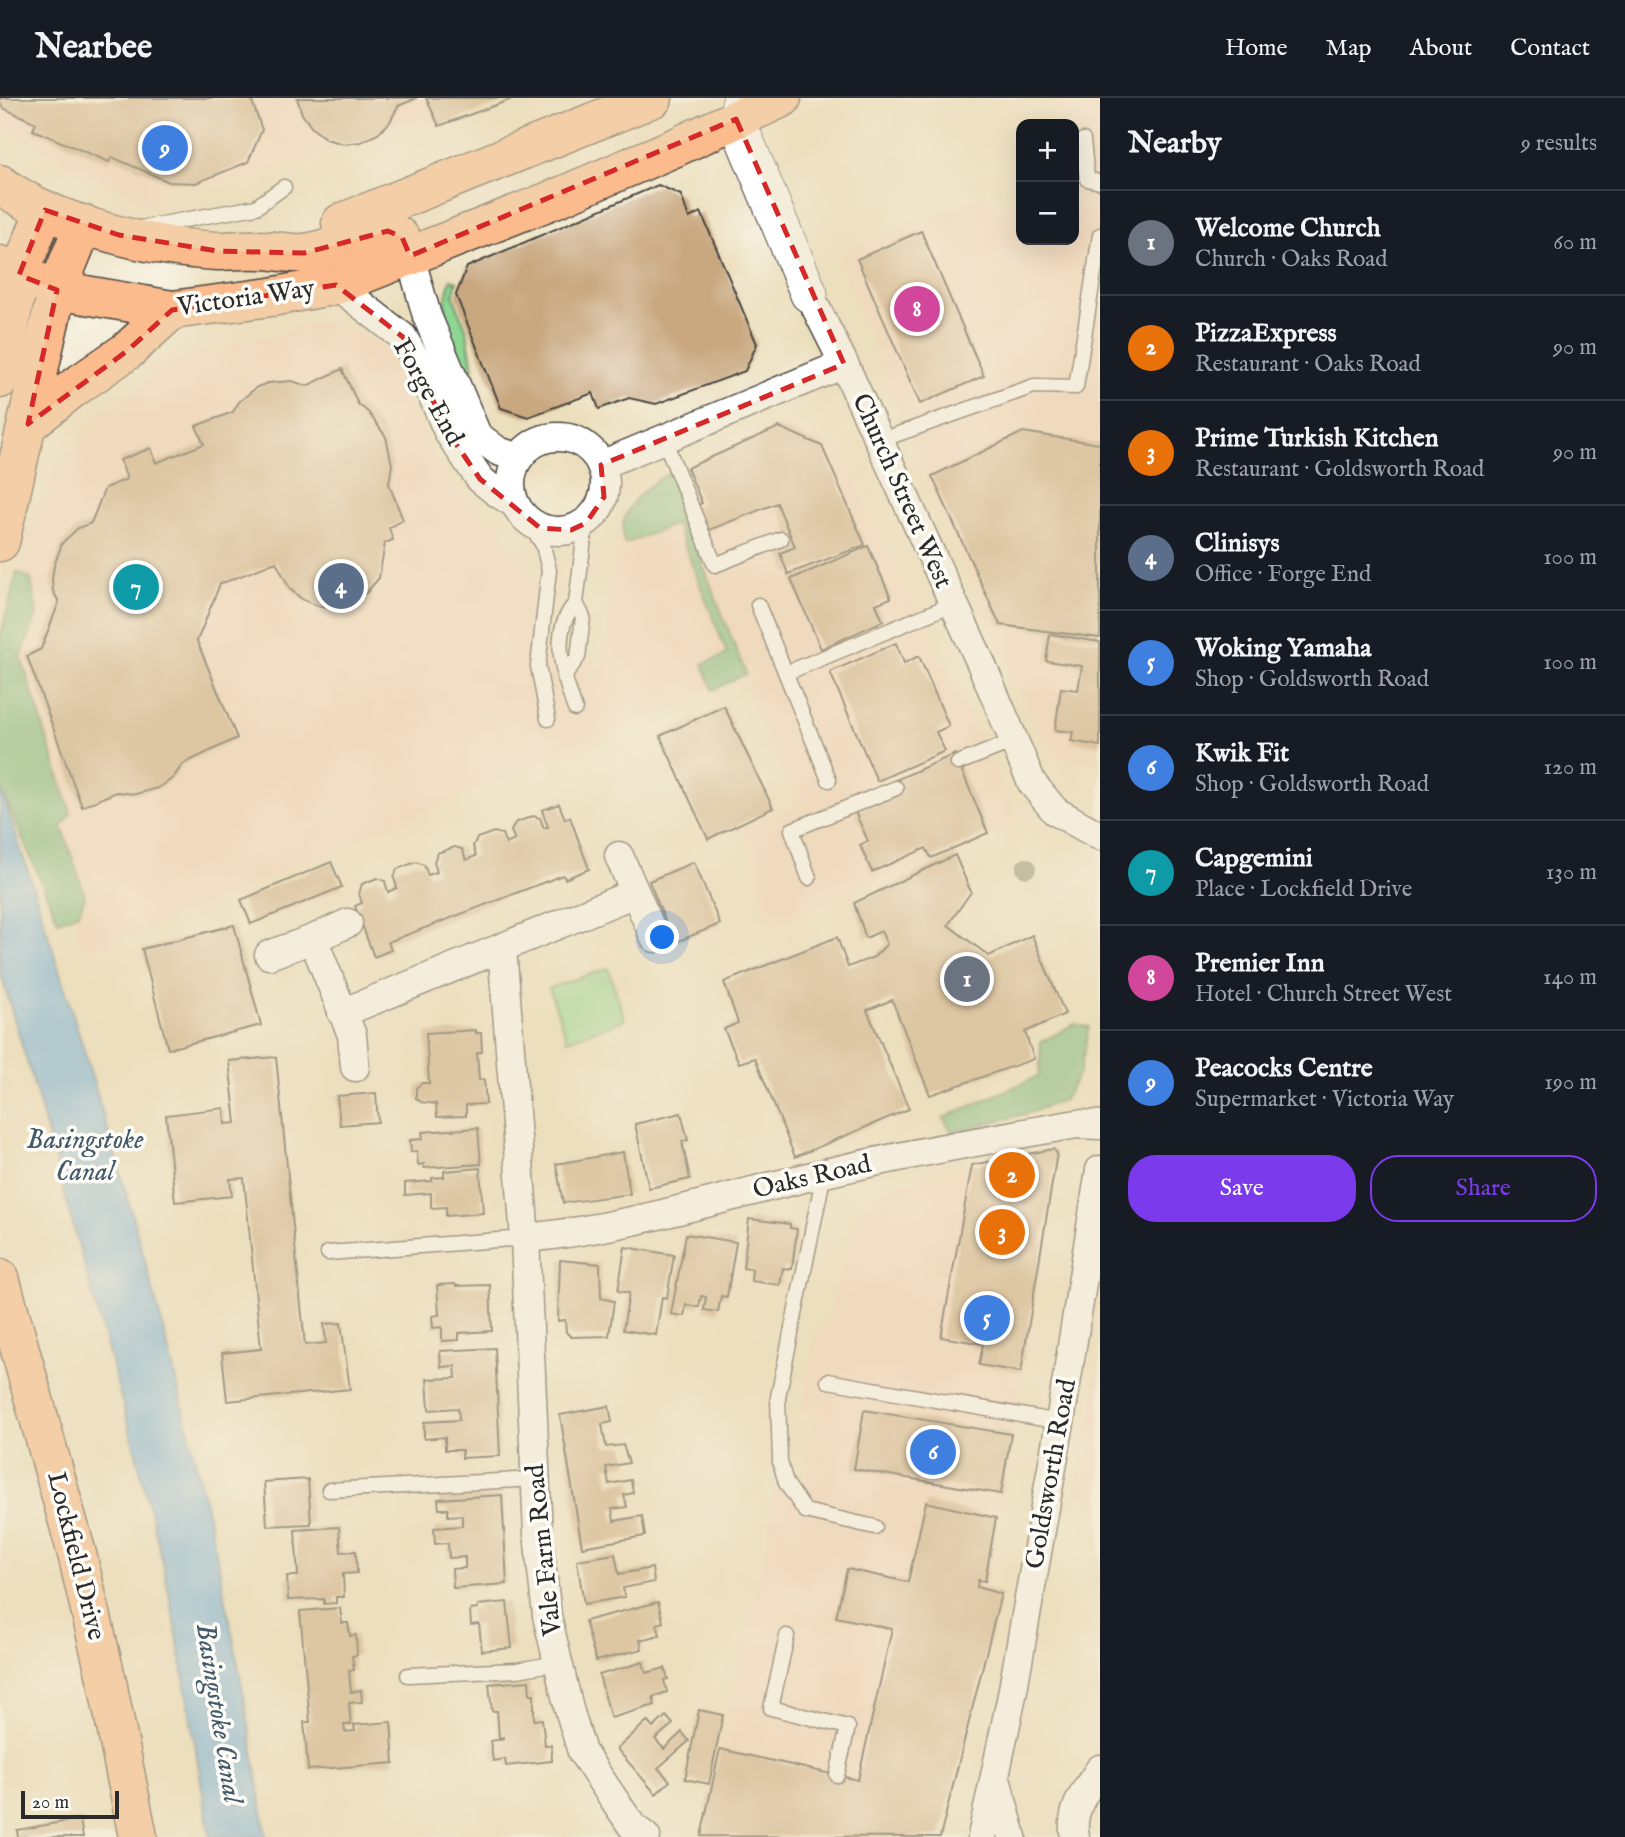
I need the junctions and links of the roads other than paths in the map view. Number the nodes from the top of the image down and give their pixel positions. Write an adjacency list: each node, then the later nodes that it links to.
1 (653, 98): 11 (main road, Victoria Way)
2 (782, 98): 3 (main road, Victoria Way)
3 (739, 109): 12 (main road, Victoria Way); 16 (street, Church Street West)
4 (1083, 140): 5 (lane)
5 (1100, 182)
6 (0, 184): 8 (main road, Victoria Way)
7 (284, 187): 9 (lane)
8 (45, 210): 9 (main road, Victoria Way); 13 (main road)
9 (101, 229): 11 (main road, Victoria Way); 15 (main road)
10 (1100, 234): 22 (lane)
11 (260, 249): 12 (main road, Victoria Way)
12 (410, 256): 14 (main road, Victoria Way); 23 (street, Forge End)
13 (10, 270): 15 (main road, Victoria Way); 19 (main road)
14 (336, 285): 17 (main road, Victoria Way); 25 (street, Forge End)
15 (57, 290): 17 (main road, Victoria Way); 20 (main road)
16 (809, 294): 18 (street, Church Street West)
17 (172, 310): 20 (main road)
18 (844, 364): 21 (street); 22 (street, Church Street West)
19 (0, 379)
20 (28, 424): 28 (main road)
21 (664, 439): 24 (street); 27 (lane)
22 (878, 441): 29 (street, Church Street West)
23 (519, 458): 24 (street); 25 (street)
24 (601, 466): 26 (street)
25 (520, 511): 26 (street, Forge End); 33 (lane)
26 (586, 523): 32 (lane)
27 (781, 539)
28 (0, 542)
29 (953, 604): 31 (lane); 34 (street, Church Street West)
30 (758, 605): 31 (lane)
31 (786, 673): 36 (lane)
32 (575, 709)
33 (548, 719)
34 (1013, 741): 35 (lane); 38 (street, Church Street West)
35 (958, 763)
36 (829, 780)
37 (896, 788): 40 (lane)
38 (1100, 836)
39 (619, 856): 41 (street)
40 (809, 878)
41 (635, 893): 43 (street); 45 (street)
42 (348, 923): 44 (street)
43 (655, 938)
44 (313, 939): 46 (street); 47 (street)
45 (502, 948): 47 (street); 52 (street, Vale Farm Road)
46 (269, 955)
47 (342, 1013): 48 (street)
48 (355, 1067)
49 (1100, 1125): 51 (street, Oaks Road)
50 (1100, 1170): 56 (street, Goldsworth Road)
51 (824, 1173): 52 (street, Oaks Road); 59 (lane)
52 (525, 1238): 53 (lane); 57 (street, Vale Farm Road)
53 (328, 1252)
54 (0, 1278): 67 (main road, Lockfield Drive)
55 (828, 1381): 56 (lane)
56 (1060, 1422): 65 (street, Goldsworth Road)
57 (535, 1479): 58 (lane); 61 (street, Vale Farm Road)
58 (328, 1490)
59 (875, 1527)
60 (787, 1636): 64 (lane)
61 (557, 1663): 62 (lane); 66 (street, Vale Farm Road)
62 (408, 1675)
63 (1100, 1769): 70 (street)
64 (837, 1775)
65 (995, 1777): 68 (street, Goldsworth Road); 69 (street, Goldsworth Road)
66 (636, 1833)
67 (138, 1837)
68 (982, 1837)
69 (1012, 1837)
70 (1075, 1837)

